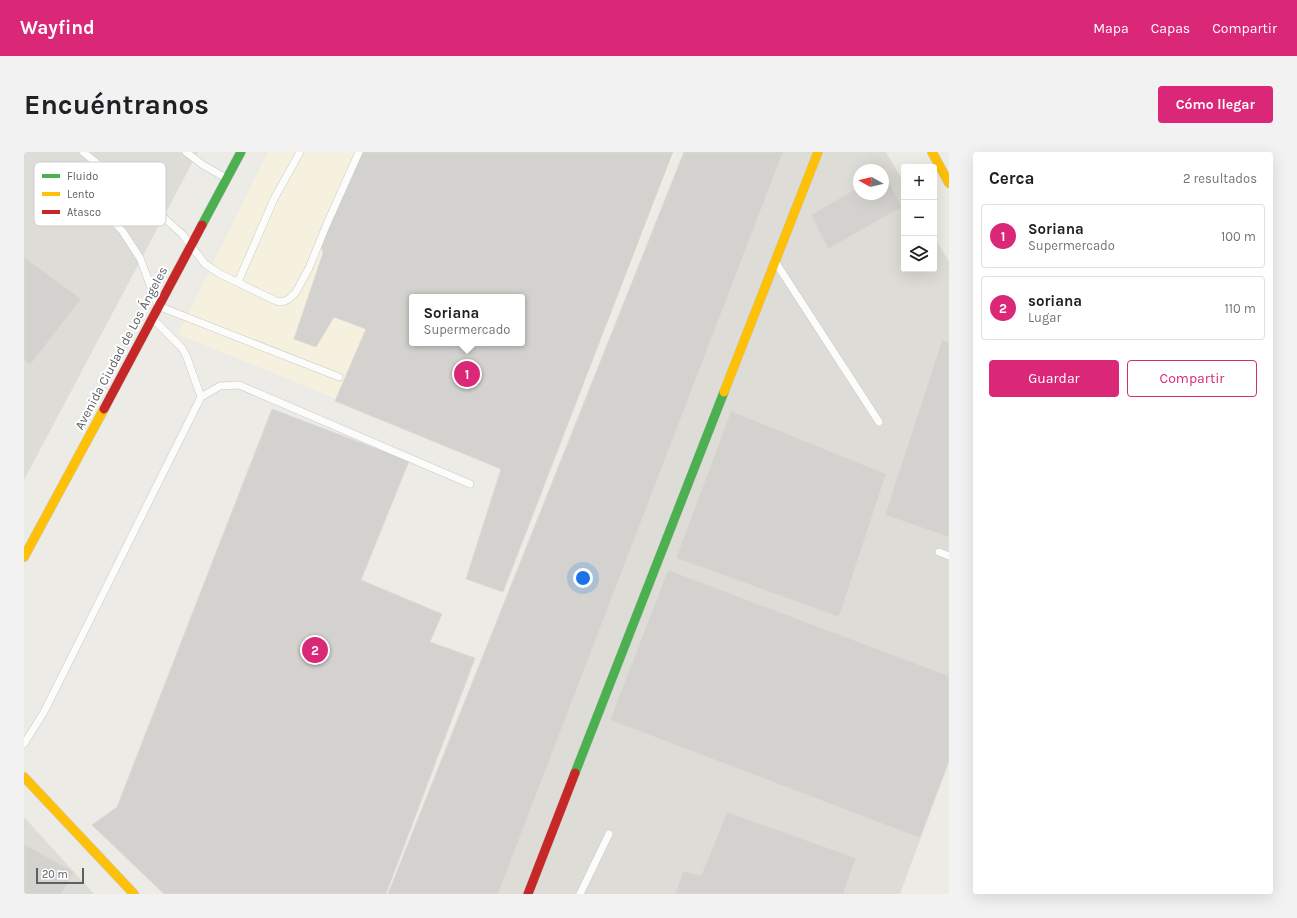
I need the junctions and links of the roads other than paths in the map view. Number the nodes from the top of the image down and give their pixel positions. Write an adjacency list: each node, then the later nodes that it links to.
1 (83, 152): 8 (lane)
2 (186, 152): 9 (lane)
3 (241, 152): 9 (street, Avenida Ciudad de Los Ángeles)
4 (300, 152): 15 (lane)
5 (359, 152): 15 (lane)
6 (818, 152): 14 (street)
7 (932, 152): 10 (street)
8 (95, 162)
9 (227, 178): 13 (street, Avenida Ciudad de Los Ángeles)
10 (949, 182)
11 (166, 220): 13 (lane)
12 (118, 226): 16 (lane)
13 (191, 244): 15 (lane); 16 (street, Avenida Ciudad de Los Ángeles)
14 (775, 262): 20 (lane); 29 (street)
15 (238, 282)
16 (158, 306): 17 (street, Avenida Ciudad de Los Ángeles); 18 (lane)
17 (152, 317): 19 (lane); 24 (street, Avenida Ciudad de Los Ángeles)
18 (339, 376)
19 (201, 397): 21 (lane); 25 (lane)
20 (879, 422)
21 (470, 484)
22 (939, 552): 23 (lane)
23 (949, 556)
24 (24, 557)
25 (24, 744)
26 (24, 777): 28 (street)
27 (609, 834): 30 (lane)
28 (134, 894)
29 (528, 894)
30 (580, 894)

